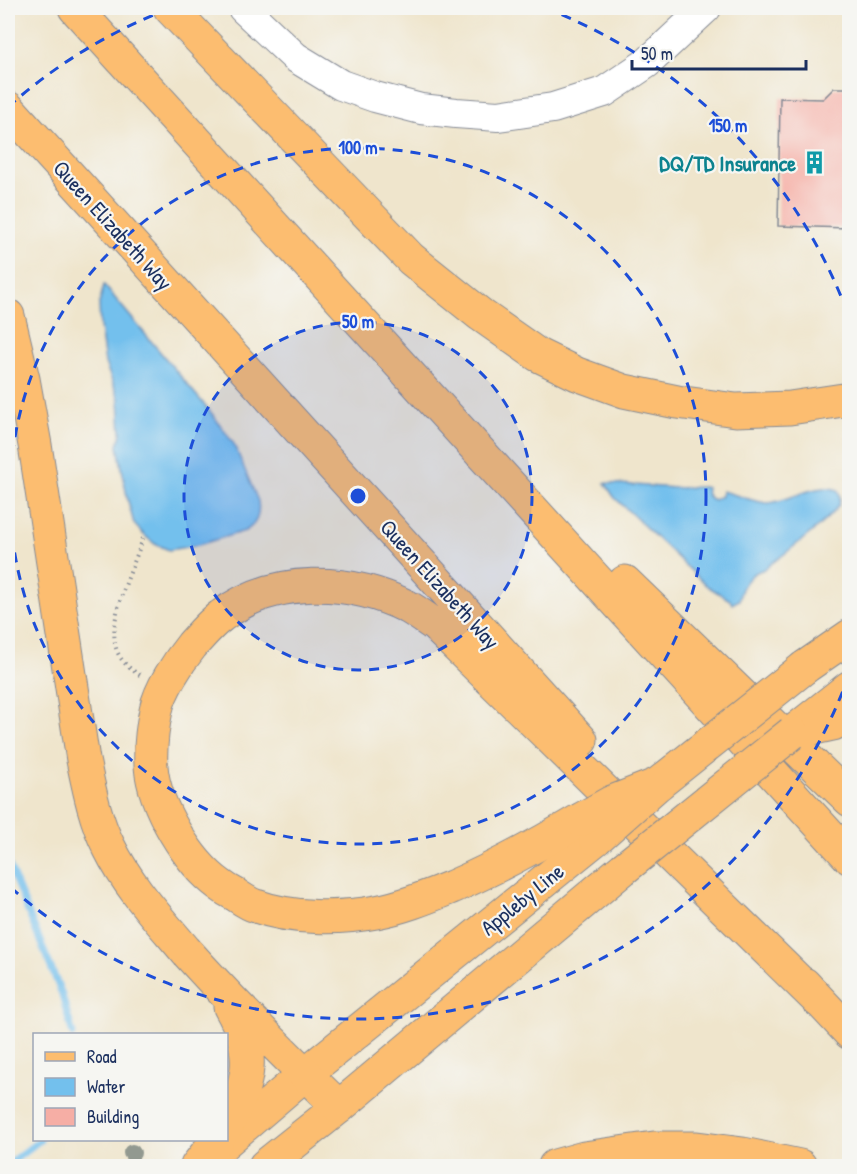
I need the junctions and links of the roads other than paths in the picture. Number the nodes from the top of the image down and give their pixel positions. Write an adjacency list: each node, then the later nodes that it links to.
1 (75, 8): 8 (main road)
2 (170, 8): 7 (main road)
3 (243, 8): 4 (street)
4 (706, 8)
5 (8, 108): 15 (main road, Queen Elizabeth Way)
6 (8, 316): 14 (main road)
7 (849, 399)
8 (544, 522): 11 (main road); 13 (main road)
9 (849, 636): 12 (main road, bridge)
10 (845, 700): 18 (main road, Appleby Line, bridge)
11 (849, 800)
12 (588, 829): 15 (main road); 17 (main road, Appleby Line)
13 (849, 858)
14 (219, 987): 17 (main road); 19 (main road)
15 (819, 1001): 16 (main road, Queen Elizabeth Way)
16 (849, 1033)
17 (305, 1074): 18 (main road); 20 (main road, Appleby Line)
18 (339, 1107): 24 (main road, Appleby Line)
19 (228, 1123)
20 (228, 1140)
21 (216, 1141): 23 (main road)
22 (227, 1141): 23 (main road, Appleby Line)
23 (197, 1167)
24 (265, 1167)
25 (555, 1167): 26 (main road)
26 (800, 1167)

